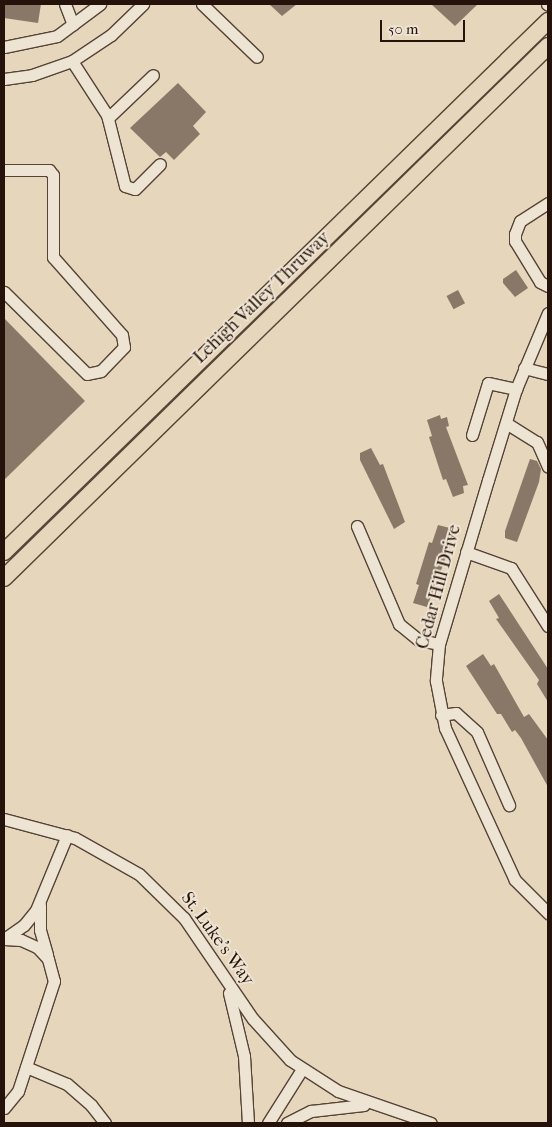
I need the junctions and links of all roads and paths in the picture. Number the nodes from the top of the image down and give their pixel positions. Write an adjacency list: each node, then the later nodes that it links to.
1 (65, 4): 6 (street)
2 (100, 4): 6 (street)
3 (143, 4): 10 (street)
4 (202, 4): 9 (street)
5 (548, 21): 27 (highway, Lehigh Valley Thruway)
6 (73, 25): 7 (street)
7 (4, 47)
8 (546, 48): 29 (highway, Lehigh Valley Thruway)
9 (257, 57)
10 (72, 61): 12 (street); 13 (street)
11 (153, 75): 13 (street)
12 (4, 79)
13 (108, 118): 14 (street)
14 (160, 164)
15 (4, 170): 18 (street)
16 (548, 203): 17 (street)
17 (548, 286)
18 (4, 292)
19 (548, 313): 20 (street, Cedar Hill Drive)
20 (524, 368): 21 (street); 22 (street, Cedar Hill Drive)
21 (548, 374)
22 (516, 389): 23 (street, Cedar Hill Drive); 24 (street)
23 (506, 423): 25 (street); 28 (street, Cedar Hill Drive)
24 (472, 435)
25 (548, 467)
26 (356, 526): 31 (street)
27 (4, 552)
28 (466, 552): 30 (street); 31 (street, Cedar Hill Drive)
29 (4, 578)
30 (548, 626)
31 (439, 644): 32 (street, Cedar Hill Drive)
32 (442, 715): 33 (street); 37 (street, Cedar Hill Drive)
33 (508, 805)
34 (4, 820): 35 (street, St. Luke's Way)
35 (67, 835): 36 (street); 39 (street, St. Luke's Way)
36 (40, 903): 38 (street); 40 (street)
37 (548, 913)
38 (4, 939): 40 (street)
39 (213, 957): 42 (street, St. Luke's Way); 46 (street)
40 (49, 962): 41 (street)
41 (26, 1067): 43 (street); 45 (street)
42 (302, 1069): 44 (street, St. Luke's Way); 47 (street)
43 (4, 1108)
44 (386, 1108): 48 (street); 49 (street, St. Luke's Way)
45 (104, 1123)
46 (248, 1123)
47 (268, 1123)
48 (287, 1123)
49 (431, 1123)

